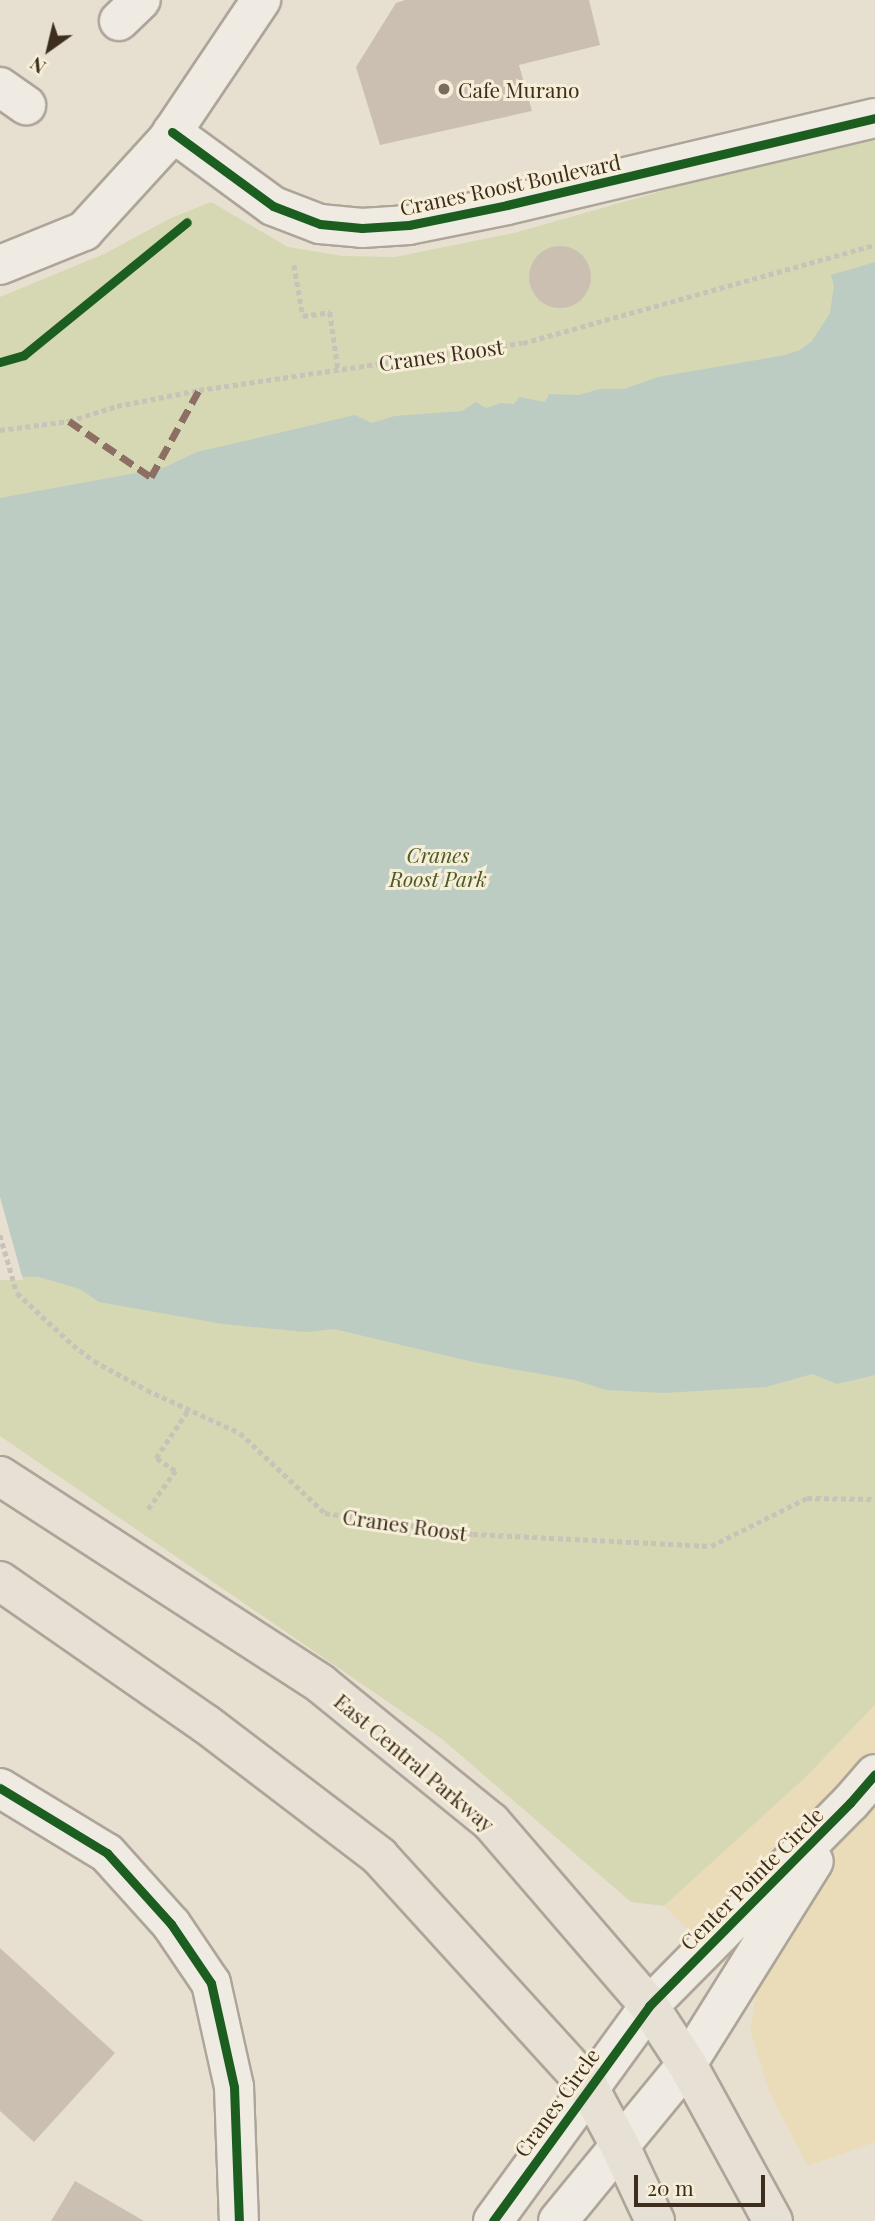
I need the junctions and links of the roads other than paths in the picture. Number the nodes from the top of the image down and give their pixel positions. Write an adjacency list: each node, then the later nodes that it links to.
1 (126, 0): 2 (street)
2 (141, 0)
3 (261, 0): 5 (street)
4 (875, 118): 5 (street, Cranes Roost Boulevard)
5 (172, 132): 6 (street)
6 (0, 265)
7 (0, 1476): 12 (main road, East Central Parkway)
8 (0, 1581): 14 (main road)
9 (875, 1774): 11 (street, Center Pointe Circle)
10 (0, 1788): 16 (street)
11 (850, 1803): 12 (street, Center Pointe Circle); 13 (street, Center Pointe Circle)
12 (649, 2006): 13 (main road, East Central Parkway); 14 (street, Cranes Circle)
13 (687, 2064): 15 (street); 20 (main road, East Central Parkway)
14 (588, 2087): 15 (main road); 17 (street, Cranes Circle)
15 (620, 2146): 18 (street); 19 (main road)
16 (239, 2221)
17 (493, 2221)
18 (558, 2221)
19 (654, 2221)
20 (773, 2221)

